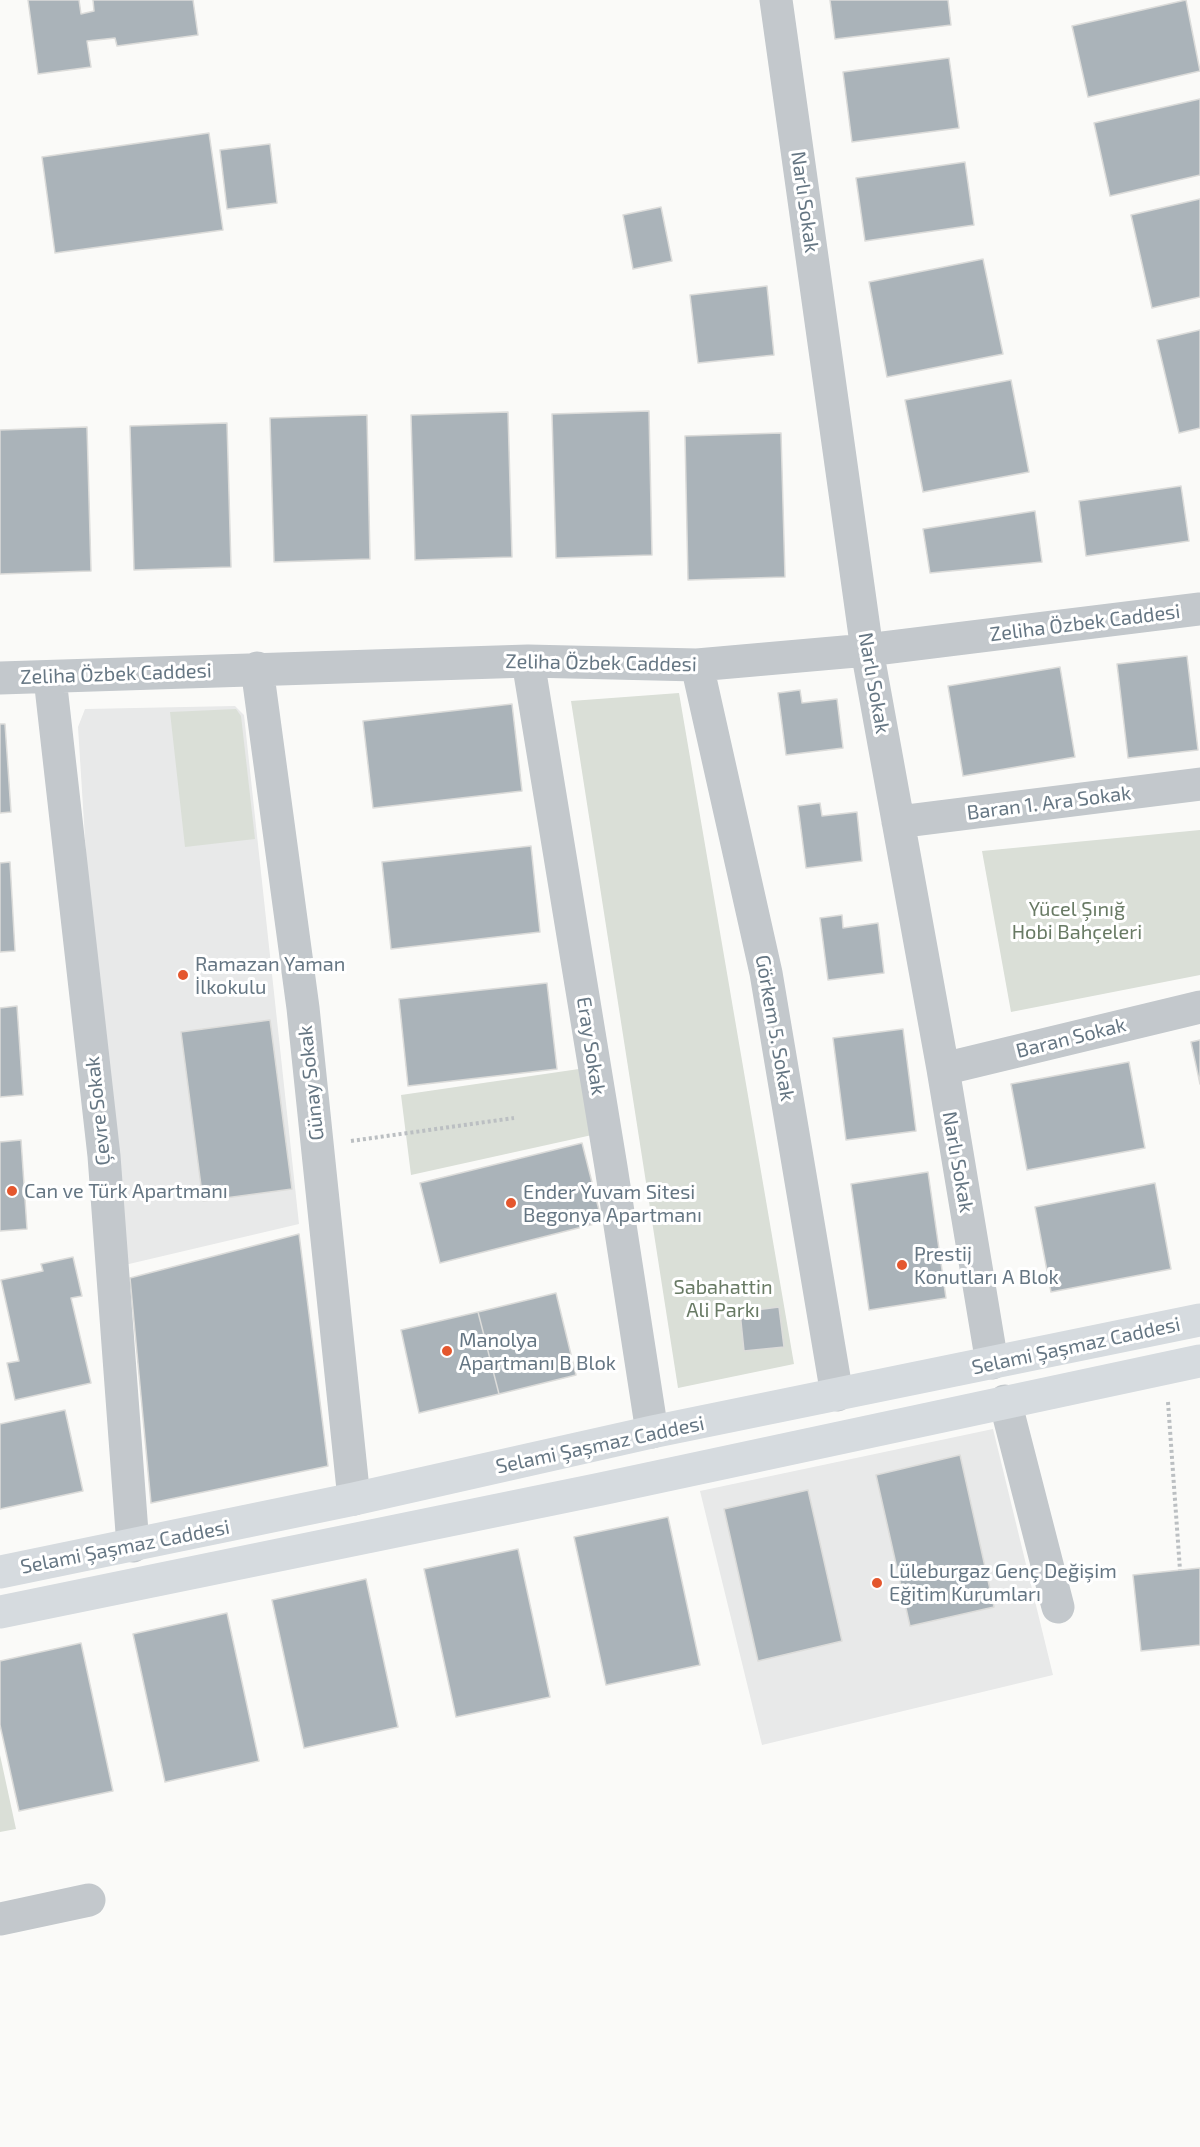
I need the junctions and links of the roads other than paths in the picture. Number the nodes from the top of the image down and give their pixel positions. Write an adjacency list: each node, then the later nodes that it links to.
1 (776, 0): 3 (street, Narlı Sokak)
2 (1200, 609): 3 (street, Zeliha Özbek Caddesi)
3 (867, 650): 5 (street, Zeliha Özbek Caddesi); 10 (street, Narlı Sokak)
4 (528, 661): 5 (street, Zeliha Özbek Caddesi); 6 (street, Zeliha Özbek Caddesi); 18 (street, Eray Sokak)
5 (697, 665): 16 (street, Görkem 5. Sokak)
6 (257, 668): 8 (street, Zeliha Özbek Caddesi); 19 (street, Günay Sokak)
7 (0, 678): 8 (street, Zeliha Özbek Caddesi)
8 (50, 678): 20 (street, Çevre Sokak)
9 (1200, 784): 10 (street, Baran 1. Ara Sokak)
10 (898, 822): 12 (street, Narlı Sokak)
11 (1200, 1006): 12 (street, Baran Sokak)
12 (943, 1069): 15 (street, Narlı Sokak)
13 (1200, 1320): 15 (main road, Selami Şaşmaz Caddesi)
14 (1200, 1361): 17 (main road, Selami Şaşmaz Caddesi)
15 (992, 1363): 16 (main road, Selami Şaşmaz Caddesi); 17 (main road)
16 (837, 1395): 18 (main road, Selami Şaşmaz Caddesi)
17 (1005, 1401): 22 (street); 23 (main road, Selami Şaşmaz Caddesi)
18 (651, 1432): 19 (main road, Selami Şaşmaz Caddesi)
19 (354, 1499): 20 (main road, Selami Şaşmaz Caddesi)
20 (134, 1546): 21 (main road, Selami Şaşmaz Caddesi)
21 (0, 1572)
22 (1058, 1607)
23 (0, 1612)
24 (89, 1900): 25 (street)
25 (0, 1919)

